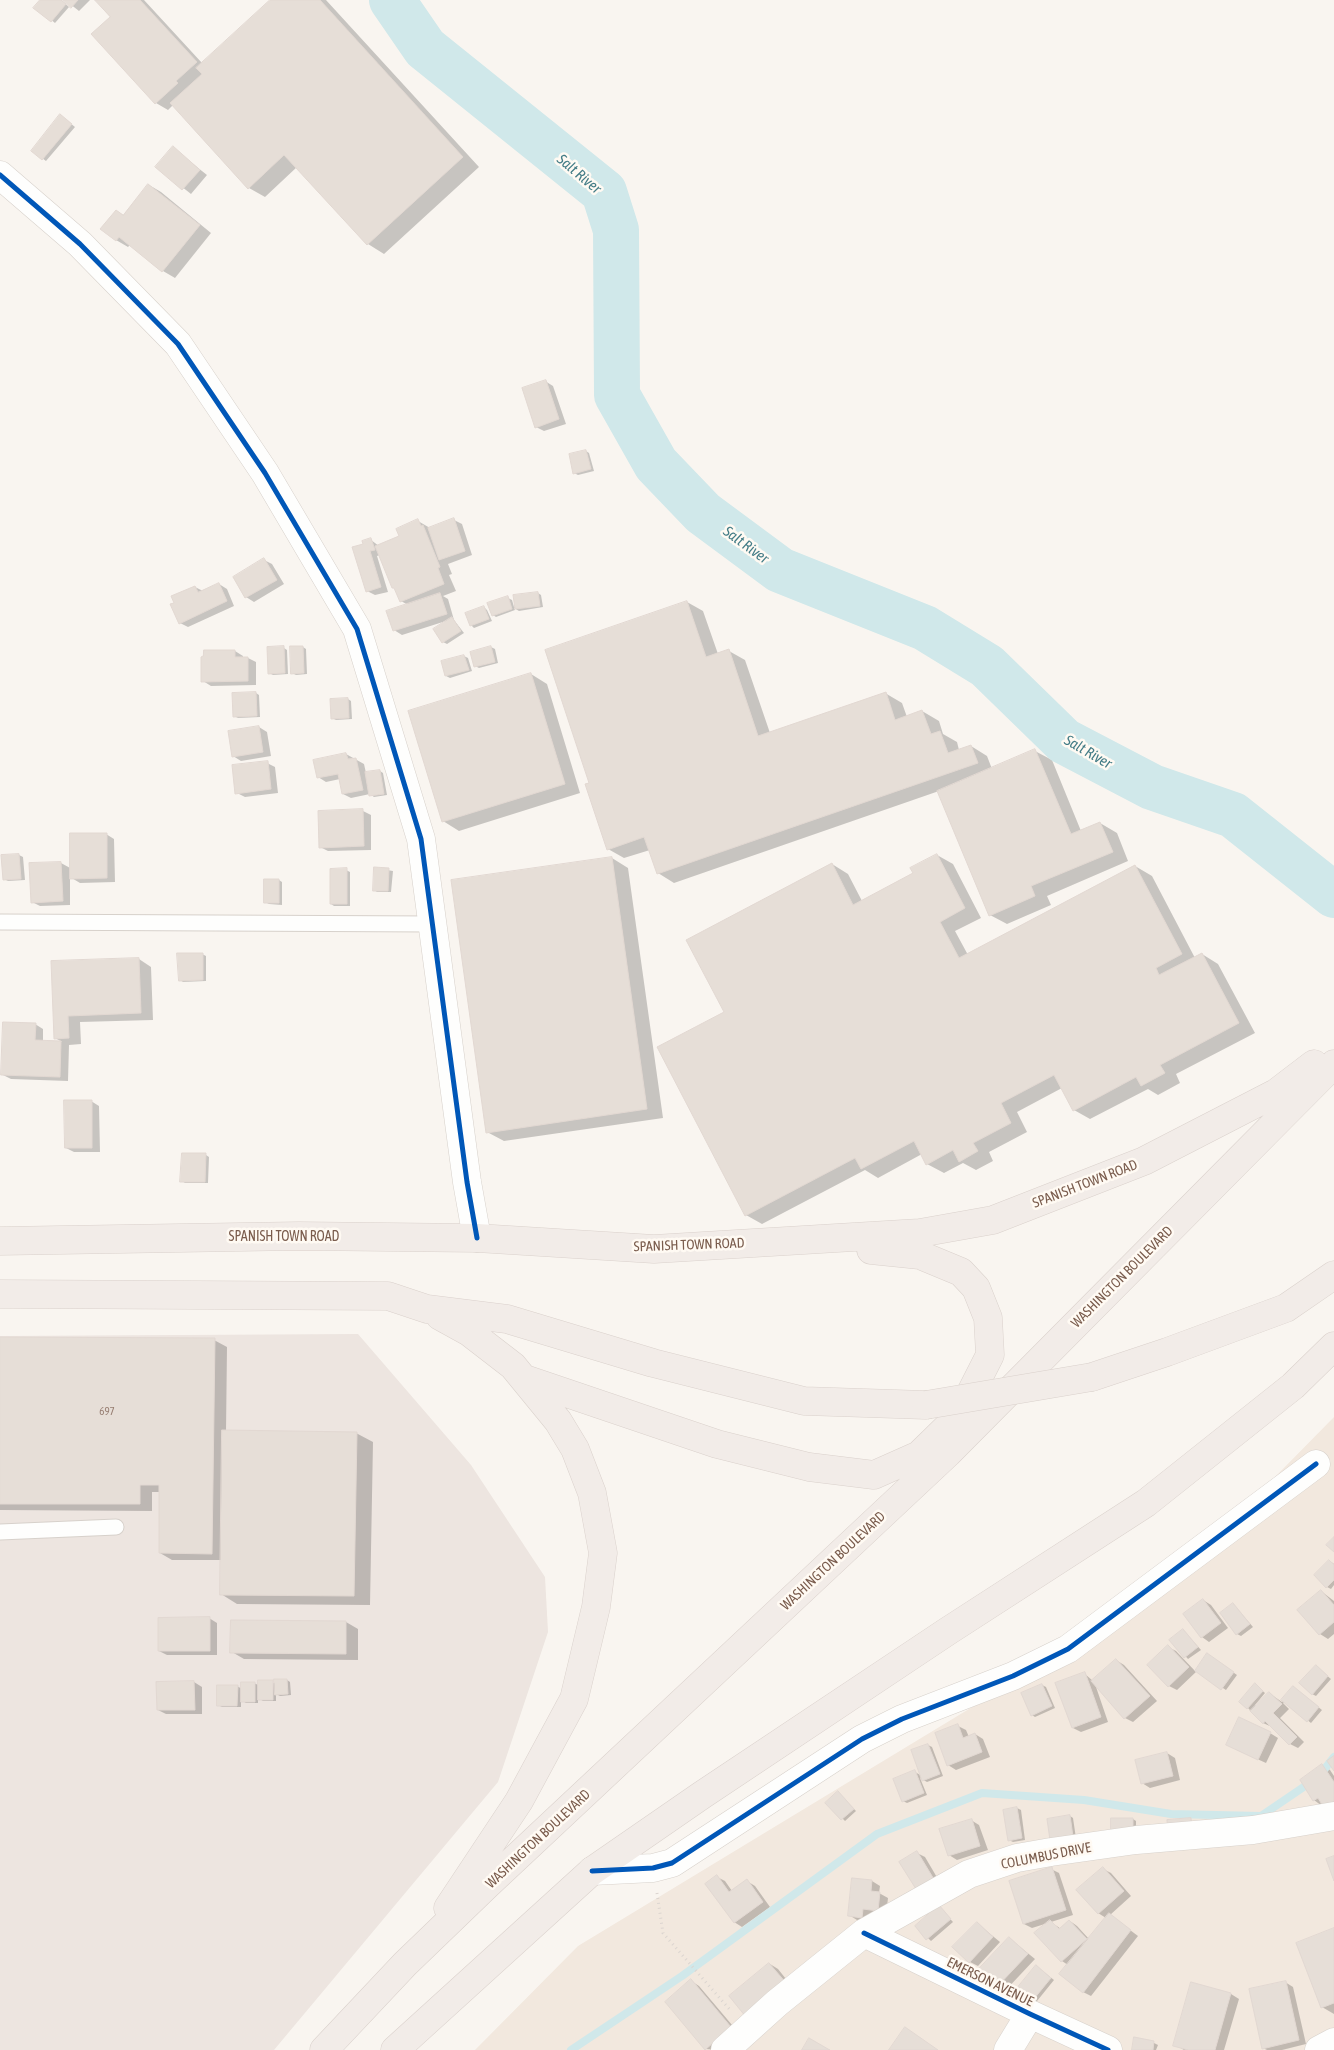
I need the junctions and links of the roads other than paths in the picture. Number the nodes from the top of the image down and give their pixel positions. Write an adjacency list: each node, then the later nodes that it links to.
1 (0, 175): 3 (street)
2 (0, 922): 3 (lane)
3 (433, 924): 6 (street)
4 (1334, 1049): 8 (highway, SPANISH TOWN ROAD)
5 (1334, 1064): 20 (highway, WASHINGTON BOULEVARD)
6 (477, 1238): 7 (highway, SPANISH TOWN ROAD); 8 (highway, SPANISH TOWN ROAD)
7 (0, 1240)
8 (790, 1241): 13 (highway)
9 (1334, 1274): 11 (highway, bridge)
10 (0, 1294): 11 (highway)
11 (427, 1309): 13 (highway)
12 (1334, 1346): 18 (highway)
13 (525, 1380): 20 (highway)
14 (1316, 1464): 18 (street)
15 (116, 1527): 16 (lane)
16 (0, 1532)
17 (1334, 1816): 19 (street, COLUMBUS DRIVE)
18 (592, 1871): 24 (highway)
19 (864, 1932): 21 (street, EMERSON AVENUE); 25 (street, COLUMBUS DRIVE)
20 (405, 1964): 23 (highway, WASHINGTON BOULEVARD)
21 (1030, 2014): 26 (street); 27 (street, EMERSON AVENUE)
22 (1334, 2042): 28 (street)
23 (324, 2050)
24 (395, 2050)
25 (725, 2050)
26 (1008, 2050)
27 (1108, 2050)
28 (1319, 2050)

